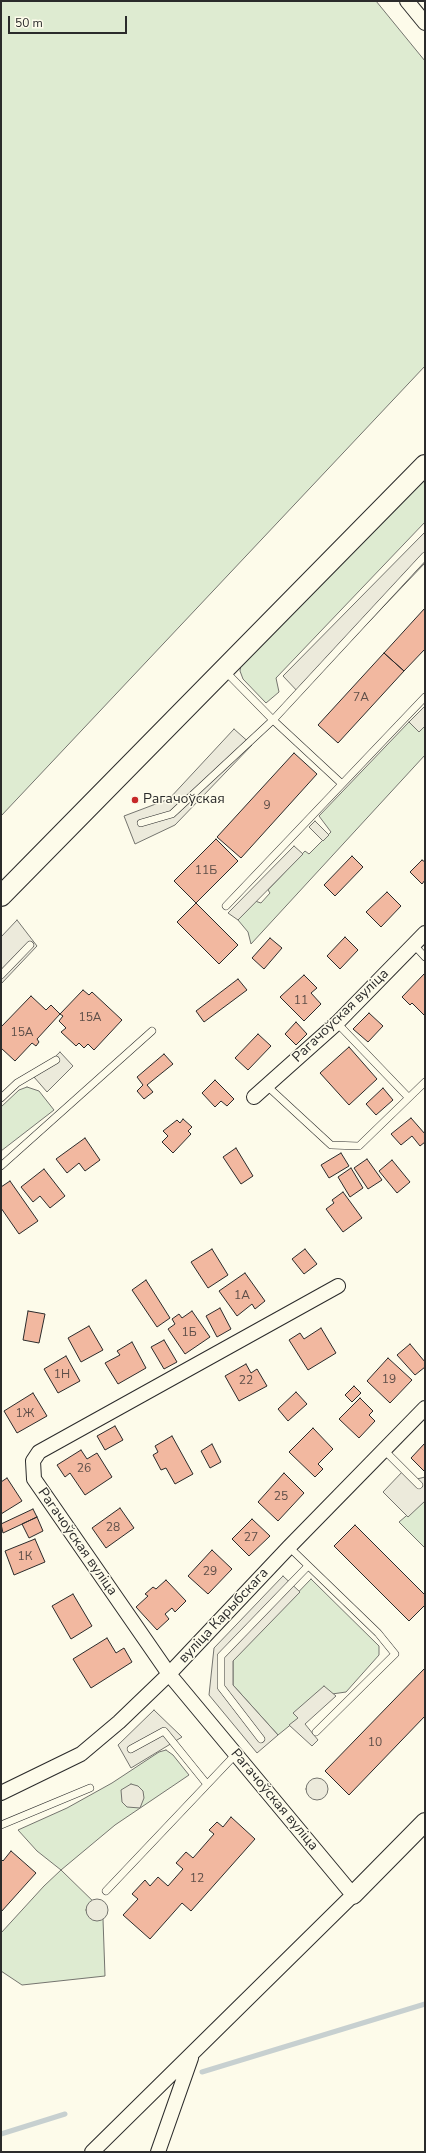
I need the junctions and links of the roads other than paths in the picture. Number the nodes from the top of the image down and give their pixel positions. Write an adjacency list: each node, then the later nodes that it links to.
1 (407, 1): 2 (street)
2 (425, 23)
3 (425, 464): 5 (main road)
4 (425, 556): 7 (lane)
5 (224, 669): 7 (lane); 10 (main road)
6 (425, 697): 8 (lane)
7 (273, 720): 8 (lane); 9 (lane)
8 (342, 784): 11 (lane)
9 (141, 823)
10 (1, 896)
11 (226, 906)
12 (425, 933): 13 (street, Рагачоўская вуліца)
13 (414, 945): 15 (lane); 17 (street, Рагачоўская вуліца)
14 (30, 946): 16 (lane)
15 (425, 957)
16 (1, 975)
17 (337, 1023): 21 (street, Рагачоўская вуліца); 23 (lane)
18 (152, 1031): 25 (lane)
19 (56, 1060): 24 (lane)
20 (425, 1082): 23 (lane)
21 (266, 1084): 22 (street, Рагачоўская вуліца); 23 (lane)
22 (254, 1097)
23 (408, 1097)
24 (1, 1098)
25 (1, 1166)
26 (338, 1286): 32 (street, Рагачоўская вуліца)
27 (424, 1410): 28 (street, вуліца Карыбскага)
28 (384, 1450): 29 (lane); 30 (street, вуліца Карыбскага)
29 (419, 1485)
30 (289, 1547): 31 (lane); 32 (street, вуліца Карыбскага)
31 (308, 1566): 33 (lane); 34 (lane)
32 (169, 1674): 36 (street, Рагачоўская вуліца); 39 (street, вуліца Карыбскага)
33 (316, 1732)
34 (261, 1739)
35 (131, 1749): 37 (lane)
36 (236, 1754): 37 (lane); 43 (street, Рагачоўская вуліца)
37 (206, 1783): 42 (lane)
38 (90, 1788): 41 (lane)
39 (1, 1793)
40 (425, 1822): 43 (street)
41 (1, 1825)
42 (106, 1891)
43 (353, 1895): 44 (street)
44 (192, 2056): 45 (street); 46 (street)
45 (92, 2152)
46 (158, 2152)

